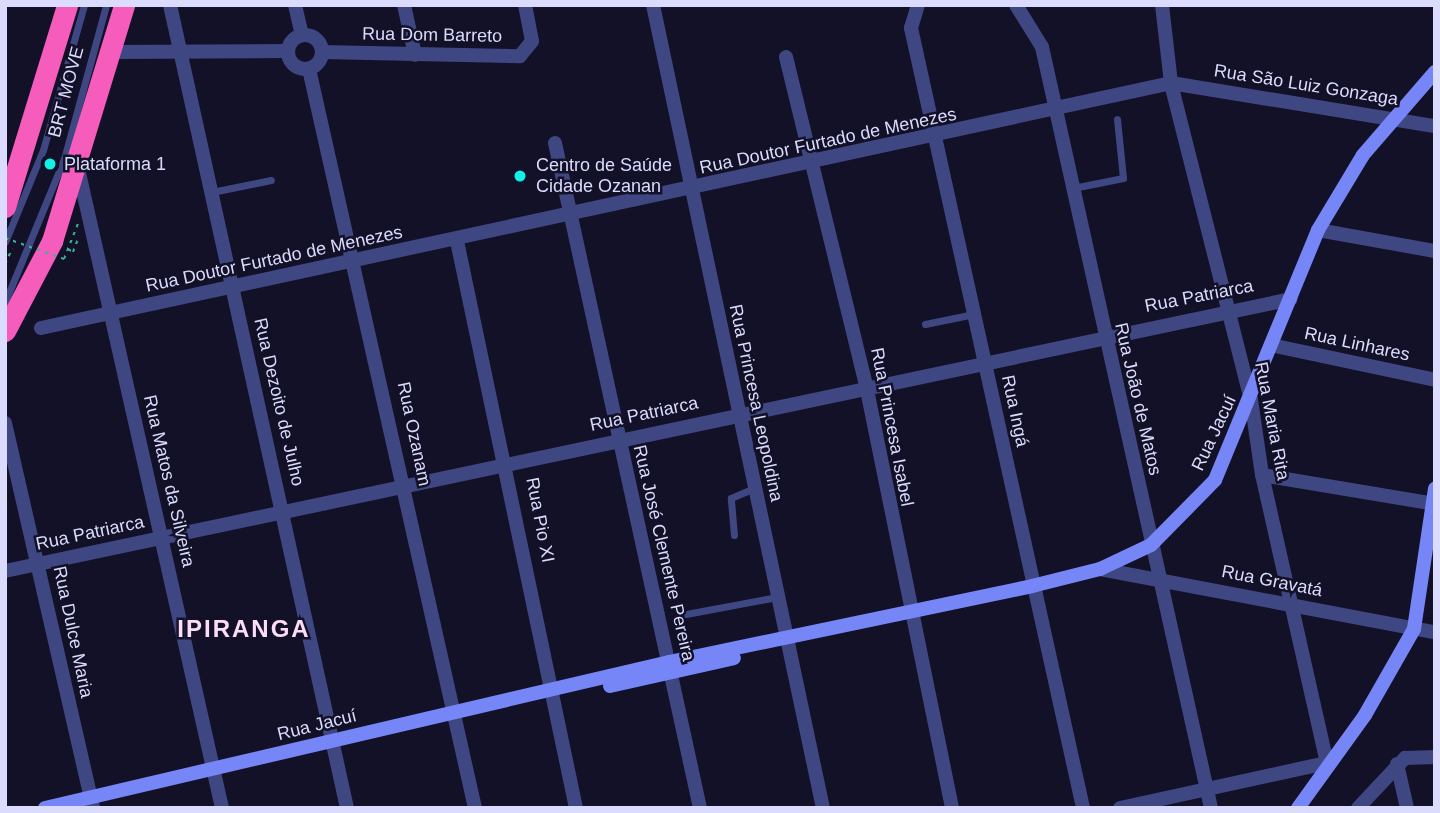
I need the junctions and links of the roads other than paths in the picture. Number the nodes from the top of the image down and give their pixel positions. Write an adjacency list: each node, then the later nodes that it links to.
1 (67, 5): 35 (highway)
2 (84, 5): 38 (lane, BRT MOVE)
3 (106, 5): 44 (lane, BRT MOVE)
4 (124, 5): 16 (highway)
5 (170, 5): 14 (street, Rua Dezoito de Julho)
6 (295, 5): 13 (street)
7 (404, 5): 18 (street)
8 (525, 5): 18 (street, Rua Dom Barreto)
9 (653, 5): 33 (street, Rua Princesa Leopoldina)
10 (918, 5): 27 (street, Rua Ingá)
11 (1016, 5): 23 (street, Rua João de Matos)
12 (1162, 5): 22 (street, Rua Maria Rita)
13 (302, 35): 15 (street); 17 (street)
14 (181, 51): 15 (street); 16 (street); 34 (street, Rua Dezoito de Julho)
15 (288, 51): 20 (street)
16 (113, 52): 30 (highway)
17 (322, 52): 18 (street, Rua Dom Barreto); 20 (street)
18 (415, 55)
19 (786, 57): 29 (street, Rua Princesa Isabel)
20 (309, 69): 41 (street, Rua Ozanam)
21 (1435, 72): 24 (main road, Rua Jacuí)
22 (1171, 83): 23 (street, Rua Doutor Furtado de Menezes); 24 (street, Rua São Luiz Gonzaga); 45 (street, Rua Maria Rita)
23 (1056, 110): 27 (street, Rua Doutor Furtado de Menezes); 32 (street, Rua João de Matos)
24 (1394, 118): 26 (street, Rua São Luiz Gonzaga); 37 (main road, Rua Jacuí)
25 (1117, 119): 32 (lane)
26 (1435, 126)
27 (935, 139): 29 (street, Rua Doutor Furtado de Menezes); 47 (street, Rua Ingá)
28 (555, 143): 36 (street, Rua José Clemente Pereira)
29 (814, 162): 33 (street, Rua Doutor Furtado de Menezes); 55 (street, Rua Princesa Isabel)
30 (77, 164): 46 (street, Rua Matos da Silveira); 50 (highway)
31 (271, 180): 34 (lane)
32 (1072, 188): 51 (street, Rua João de Matos)
33 (691, 189): 36 (street, Rua Doutor Furtado de Menezes); 57 (street, Rua Princesa Leopoldina)
34 (212, 192): 42 (street, Rua Dezoito de Julho)
35 (5, 207)
36 (570, 218): 39 (street, Rua Doutor Furtado de Menezes); 59 (street, Rua José Clemente Pereira)
37 (1318, 230): 40 (street); 43 (main road, Rua Jacuí)
38 (5, 240)
39 (457, 241): 41 (street, Rua Doutor Furtado de Menezes); 60 (street, Rua Pio XI)
40 (1435, 251)
41 (357, 262): 42 (street, Rua Doutor Furtado de Menezes); 62 (street, Rua Ozanam)
42 (233, 288): 46 (street, Rua Doutor Furtado de Menezes); 66 (street, Rua Dezoito de Julho)
43 (1291, 299): 45 (street, Rua Patriarca); 52 (main road, Rua Jacuí)
44 (5, 302)
45 (1226, 308): 51 (street, Rua Patriarca); 56 (street, Rua Maria Rita)
46 (111, 312): 49 (street, Rua Doutor Furtado de Menezes); 68 (street, Rua Matos da Silveira)
47 (975, 314): 48 (lane); 53 (street, Rua Ingá)
48 (925, 324)
49 (41, 328)
50 (5, 331)
51 (1103, 335): 53 (street, Rua Patriarca); 69 (street, Rua João de Matos)
52 (1271, 345): 54 (street, Rua Linhares); 56 (main road, Rua Jacuí)
53 (985, 360): 55 (street, Rua Patriarca); 74 (street, Rua Ingá)
54 (1435, 380)
55 (866, 385): 57 (street, Rua Patriarca); 77 (street, Rua Princesa Isabel)
56 (1251, 400): 61 (street, Rua Maria Rita); 69 (main road, Rua Jacuí)
57 (739, 413): 59 (street, Rua Patriarca); 63 (street, Rua Princesa Leopoldina)
58 (5, 423): 70 (street, Rua Dulce Maria)
59 (618, 439): 60 (street, Rua Patriarca); 82 (street, Rua José Clemente Pereira)
60 (509, 463): 62 (street, Rua Patriarca); 83 (street, Rua Pio XI)
61 (1262, 475): 65 (street); 76 (street, Rua Maria Rita)
62 (405, 485): 66 (street, Rua Patriarca); 84 (street, Rua Ozanam)
63 (755, 488): 67 (lane); 75 (street, Rua Princesa Leopoldina)
64 (1435, 489): 65 (main road)
65 (1432, 504): 79 (main road)
66 (284, 514): 68 (street, Rua Patriarca); 85 (street, Rua Dezoito de Julho)
67 (734, 535)
68 (162, 538): 70 (street, Rua Patriarca); 89 (street, Rua Matos da Silveira)
69 (1151, 545): 71 (main road, Rua Jacuí); 73 (street, Rua João de Matos)
70 (38, 563): 72 (street, Rua Patriarca); 91 (street, Rua Dulce Maria)
71 (1100, 569): 73 (street, Rua Gravatá); 74 (main road, Rua Jacuí)
72 (5, 571)
73 (1158, 578): 76 (street, Rua Gravatá); 90 (street, Rua João de Matos)
74 (1032, 586): 77 (main road, Rua Jacuí); 100 (street, Rua Ingá)
75 (777, 597): 78 (lane); 81 (street, Rua Princesa Leopoldina)
76 (1292, 604): 79 (street, Rua Gravatá); 87 (street, Rua Maria Rita)
77 (908, 613): 81 (main road, Rua Jacuí); 99 (street, Rua Princesa Isabel)
78 (686, 614)
79 (1414, 629): 80 (street, Rua Gravatá); 87 (main road)
80 (1435, 632)
81 (789, 640): 82 (main road, Rua Jacuí); 98 (street, Rua Princesa Leopoldina)
82 (671, 668): 83 (main road, Rua Jacuí); 97 (street, Rua José Clemente Pereira)
83 (555, 690): 84 (main road, Rua Jacuí); 96 (street, Rua Pio XI)
84 (455, 712): 85 (main road, Rua Jacuí); 95 (street, Rua Ozanam)
85 (332, 740): 89 (main road, Rua Jacuí); 94 (street, Rua Dezoito de Julho)
86 (1435, 757): 88 (street)
87 (1327, 763): 90 (street); 103 (main road)
88 (1397, 764): 104 (street); 105 (street)
89 (214, 770): 91 (main road, Rua Jacuí); 93 (street, Rua Matos da Silveira)
90 (1207, 788): 101 (street); 102 (street, Rua João de Matos)
91 (91, 803): 92 (main road, Rua Jacuí)
92 (45, 808)
93 (222, 808)
94 (347, 808)
95 (475, 808)
96 (576, 808)
97 (700, 808)
98 (823, 808)
99 (952, 808)
100 (1083, 808)
101 (1120, 808)
102 (1211, 808)
103 (1298, 808)
104 (1358, 808)
105 (1406, 808)

